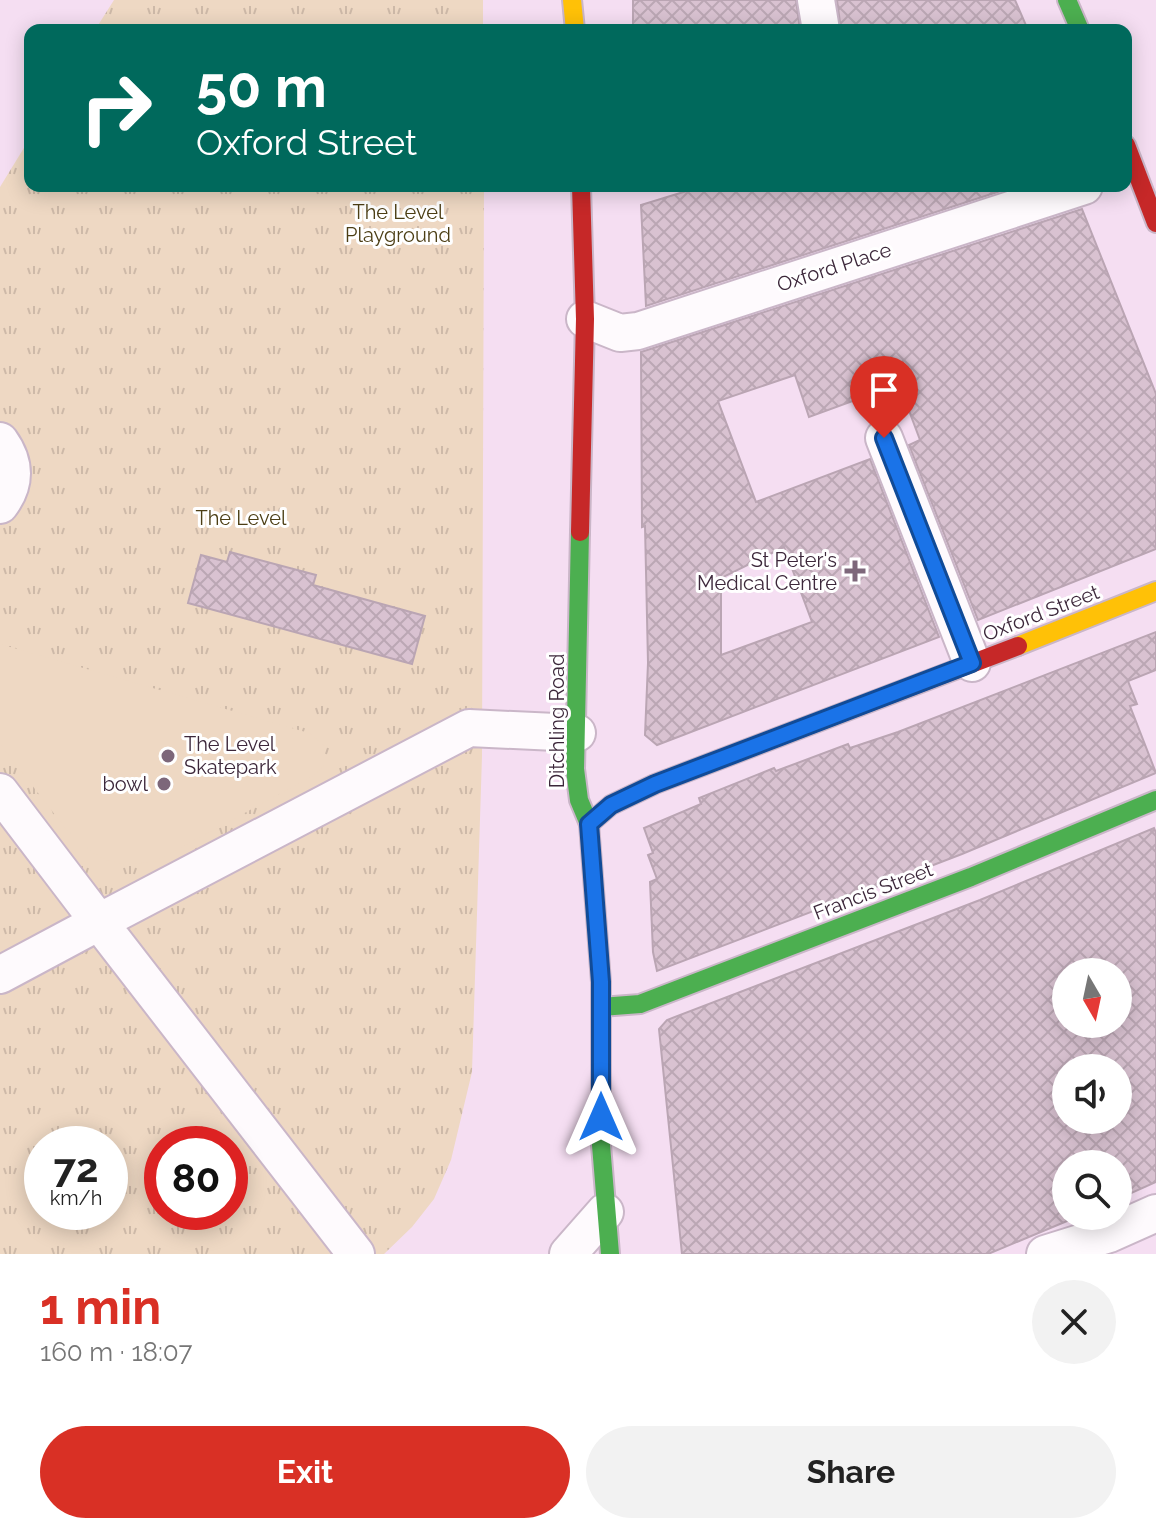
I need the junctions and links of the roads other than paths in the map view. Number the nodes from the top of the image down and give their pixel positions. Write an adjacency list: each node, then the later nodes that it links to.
1 (572, 0): 4 (main road)
2 (816, 0): 5 (street)
3 (1067, 0): 6 (main road)
4 (574, 24)
5 (820, 24)
6 (1077, 24)
7 (1132, 169): 10 (main road)
8 (581, 192): 11 (main road, Ditchling Road)
9 (1066, 192): 11 (street, Oxford Place)
10 (1156, 223)
11 (585, 319): 17 (main road, Ditchling Road)
12 (884, 438): 16 (street)
13 (0, 441): 14 (street)
14 (0, 505)
15 (1156, 591): 16 (main road, Oxford Street)
16 (972, 663): 20 (main road, Oxford Street)
17 (577, 733): 20 (main road, Ditchling Road); 21 (street)
18 (0, 792): 21 (street)
19 (1156, 800): 23 (main road, Francis Street)
20 (589, 824): 23 (main road, Ditchling Road)
21 (99, 922): 22 (street); 27 (street)
22 (0, 975)
23 (601, 1007): 24 (main road, Ditchling Road)
24 (605, 1212): 28 (street); 29 (main road, Ditchling Road)
25 (1156, 1213): 26 (street)
26 (1114, 1244): 30 (street)
27 (356, 1254)
28 (568, 1254)
29 (610, 1254)
30 (1045, 1254)

